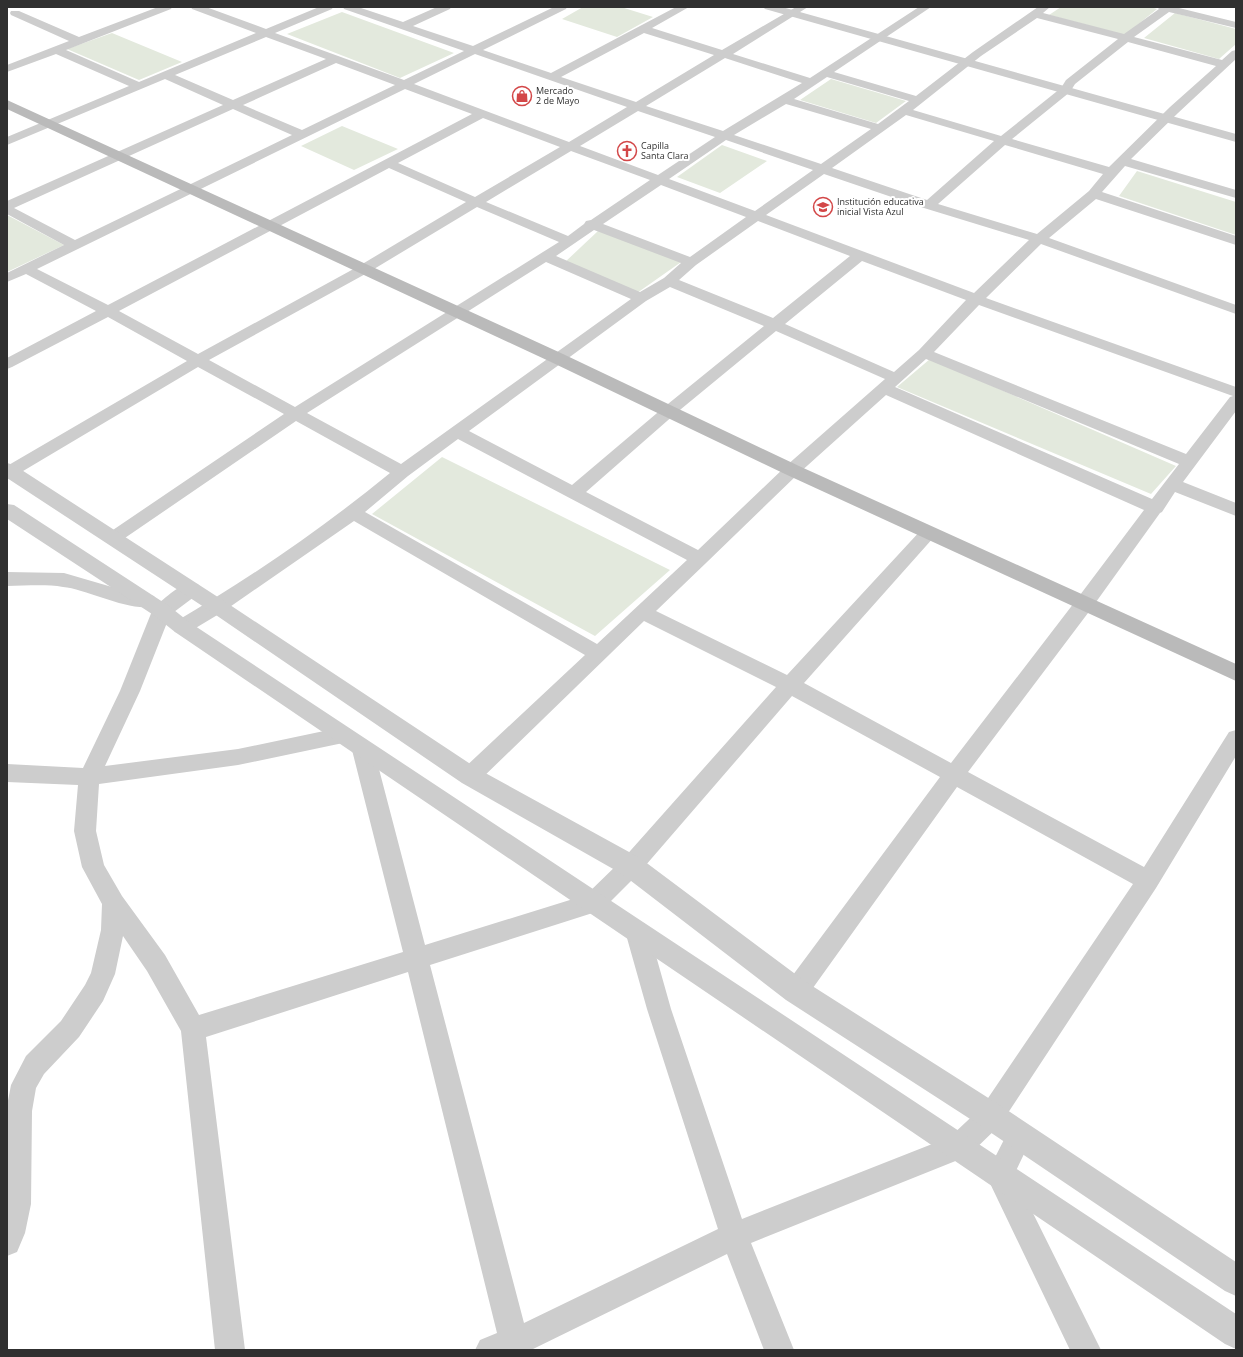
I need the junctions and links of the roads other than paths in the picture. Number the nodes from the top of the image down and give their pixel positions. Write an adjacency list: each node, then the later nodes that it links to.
1 (31, 7): 15 (street)
2 (167, 7): 23 (street)
3 (196, 7): 20 (street)
4 (328, 7): 20 (street)
5 (348, 7): 18 (street)
6 (446, 7): 18 (street)
7 (562, 7): 25 (street)
8 (684, 7): 19 (street)
9 (769, 7): 14 (street)
10 (807, 7): 21 (street)
11 (926, 7): 21 (street)
12 (1045, 7): 16 (street)
13 (1165, 8): 17 (street); 22 (street)
14 (798, 10): 21 (street); 27 (street)
15 (11, 14): 23 (street)
16 (1035, 14): 22 (street); 28 (street)
17 (1236, 25)
18 (404, 26): 25 (street)
19 (643, 29): 27 (street); 34 (street)
20 (267, 33): 29 (street); 33 (street)
21 (883, 34): 28 (street); 32 (street)
22 (1125, 39): 30 (street); 38 (street)
23 (78, 41): 24 (street)
24 (57, 50): 31 (street); 37 (street)
25 (474, 50): 34 (street); 36 (street)
26 (1236, 53): 30 (street)
27 (724, 54): 35 (street); 43 (street)
28 (973, 58): 38 (street); 40 (street)
29 (335, 59): 36 (street); 42 (street)
30 (1223, 64): 46 (street)
31 (7, 69)
32 (825, 73): 35 (street); 40 (street)
33 (165, 75): 37 (street); 42 (street)
34 (552, 77): 43 (street)
35 (810, 82): 39 (street)
36 (404, 85): 45 (street); 50 (street)
37 (139, 86): 47 (street)
38 (1068, 86): 46 (street); 53 (street)
39 (785, 100): 49 (street); 51 (street)
40 (919, 100): 44 (street)
41 (7, 104): 47 (main road)
42 (233, 104): 50 (street); 56 (street)
43 (636, 106): 51 (street); 55 (street)
44 (904, 111): 49 (street); 53 (street)
45 (481, 114): 55 (street); 58 (street)
46 (1170, 114): 48 (street); 52 (street); 57 (street)
47 (48, 123): 54 (street); 56 (main road)
48 (1236, 127)
49 (880, 128): 59 (street)
50 (303, 134): 62 (street)
51 (724, 136): 59 (street); 61 (street)
52 (1236, 138)
53 (1003, 140): 60 (street); 66 (street)
54 (7, 141)
55 (569, 147): 61 (street); 65 (street)
56 (119, 155): 62 (main road); 67 (street)
57 (1123, 161): 60 (street); 64 (street)
58 (390, 164): 65 (street); 70 (street)
59 (823, 169): 66 (street); 68 (street)
60 (1111, 172): 63 (street)
61 (657, 180): 68 (street); 69 (street)
62 (192, 189): 70 (main road); 74 (street)
63 (1094, 194): 71 (street); 72 (street)
64 (1236, 194)
65 (476, 202): 73 (street); 79 (street)
66 (928, 205): 71 (street)
67 (7, 207): 74 (street)
68 (757, 216): 75 (street); 77 (street)
69 (591, 224): 73 (street); 77 (street)
70 (270, 225): 79 (main road); 85 (street)
71 (1039, 239): 83 (street); 84 (street)
72 (1236, 240)
73 (569, 241): 76 (street)
74 (74, 245): 78 (street)
75 (860, 255): 83 (street); 87 (street)
76 (545, 256): 82 (street); 86 (street)
77 (691, 262): 81 (street)
78 (26, 268): 80 (street); 85 (street)
79 (364, 269): 86 (main road); 90 (street)
80 (7, 278)
81 (669, 281): 82 (street); 87 (street)
82 (641, 298): 89 (street)
83 (976, 299): 88 (street); 93 (street)
84 (1236, 310)
85 (109, 312): 90 (street); 91 (street)
86 (458, 312): 89 (main road); 96 (street)
87 (776, 325): 92 (street); 95 (street)
88 (924, 353): 92 (street); 98 (street)
89 (558, 358): 95 (main road); 97 (street)
90 (197, 361): 96 (street); 100 (street)
91 (7, 364)
92 (890, 383): 99 (street); 104 (street)
93 (1236, 392)
94 (1236, 400): 98 (street)
95 (669, 412): 99 (main road); 103 (street)
96 (295, 414): 101 (street); 109 (street)
97 (457, 432): 101 (street); 103 (street)
98 (1190, 462): 102 (street)
99 (792, 470): 108 (main road); 110 (street)
100 (8, 471): 109 (street)
101 (402, 472): 107 (street)
102 (1172, 484): 104 (street); 106 (street)
103 (575, 492): 110 (street)
104 (1156, 508): 113 (street)
105 (7, 510): 114 (street)
106 (1236, 510)
107 (352, 513): 115 (street); 118 (street)
108 (928, 533): 113 (main road); 120 (street)
109 (113, 538): 112 (street)
110 (700, 559): 116 (street)
111 (7, 579): 114 (street)
112 (191, 589): 114 (street); 115 (street)
113 (1084, 604): 119 (main road); 125 (street)
114 (155, 606): 117 (street); 127 (street)
115 (217, 606): 117 (street); 126 (street)
116 (642, 612): 118 (street); 120 (street)
117 (182, 627): 121 (street)
118 (599, 654): 126 (street)
119 (1236, 673)
120 (790, 685): 125 (street); 128 (street)
121 (343, 735): 123 (street); 127 (street)
122 (1236, 738): 129 (street)
123 (363, 750): 131 (street); 133 (street)
124 (7, 773): 127 (street)
125 (954, 774): 129 (street); 134 (street)
126 (470, 776): 128 (street)
127 (89, 778): 130 (street)
128 (631, 866): 131 (street); 134 (street)
129 (1148, 881): 136 (street)
130 (114, 903): 135 (street); 141 (street)
131 (594, 903): 132 (street); 133 (street)
132 (637, 931): 138 (street); 140 (street)
133 (416, 957): 135 (street); 144 (street)
134 (796, 991): 136 (street)
135 (193, 1029): 145 (street)
136 (991, 1116): 137 (street); 138 (street)
137 (1020, 1135): 139 (street); 142 (street)
138 (958, 1147): 139 (street); 140 (street)
139 (1000, 1175): 143 (street); 147 (street)
140 (734, 1236): 144 (street); 146 (street)
141 (7, 1242)
142 (1236, 1280)
143 (1236, 1333)
144 (507, 1348)
145 (230, 1350)
146 (780, 1350)
147 (1086, 1350)

